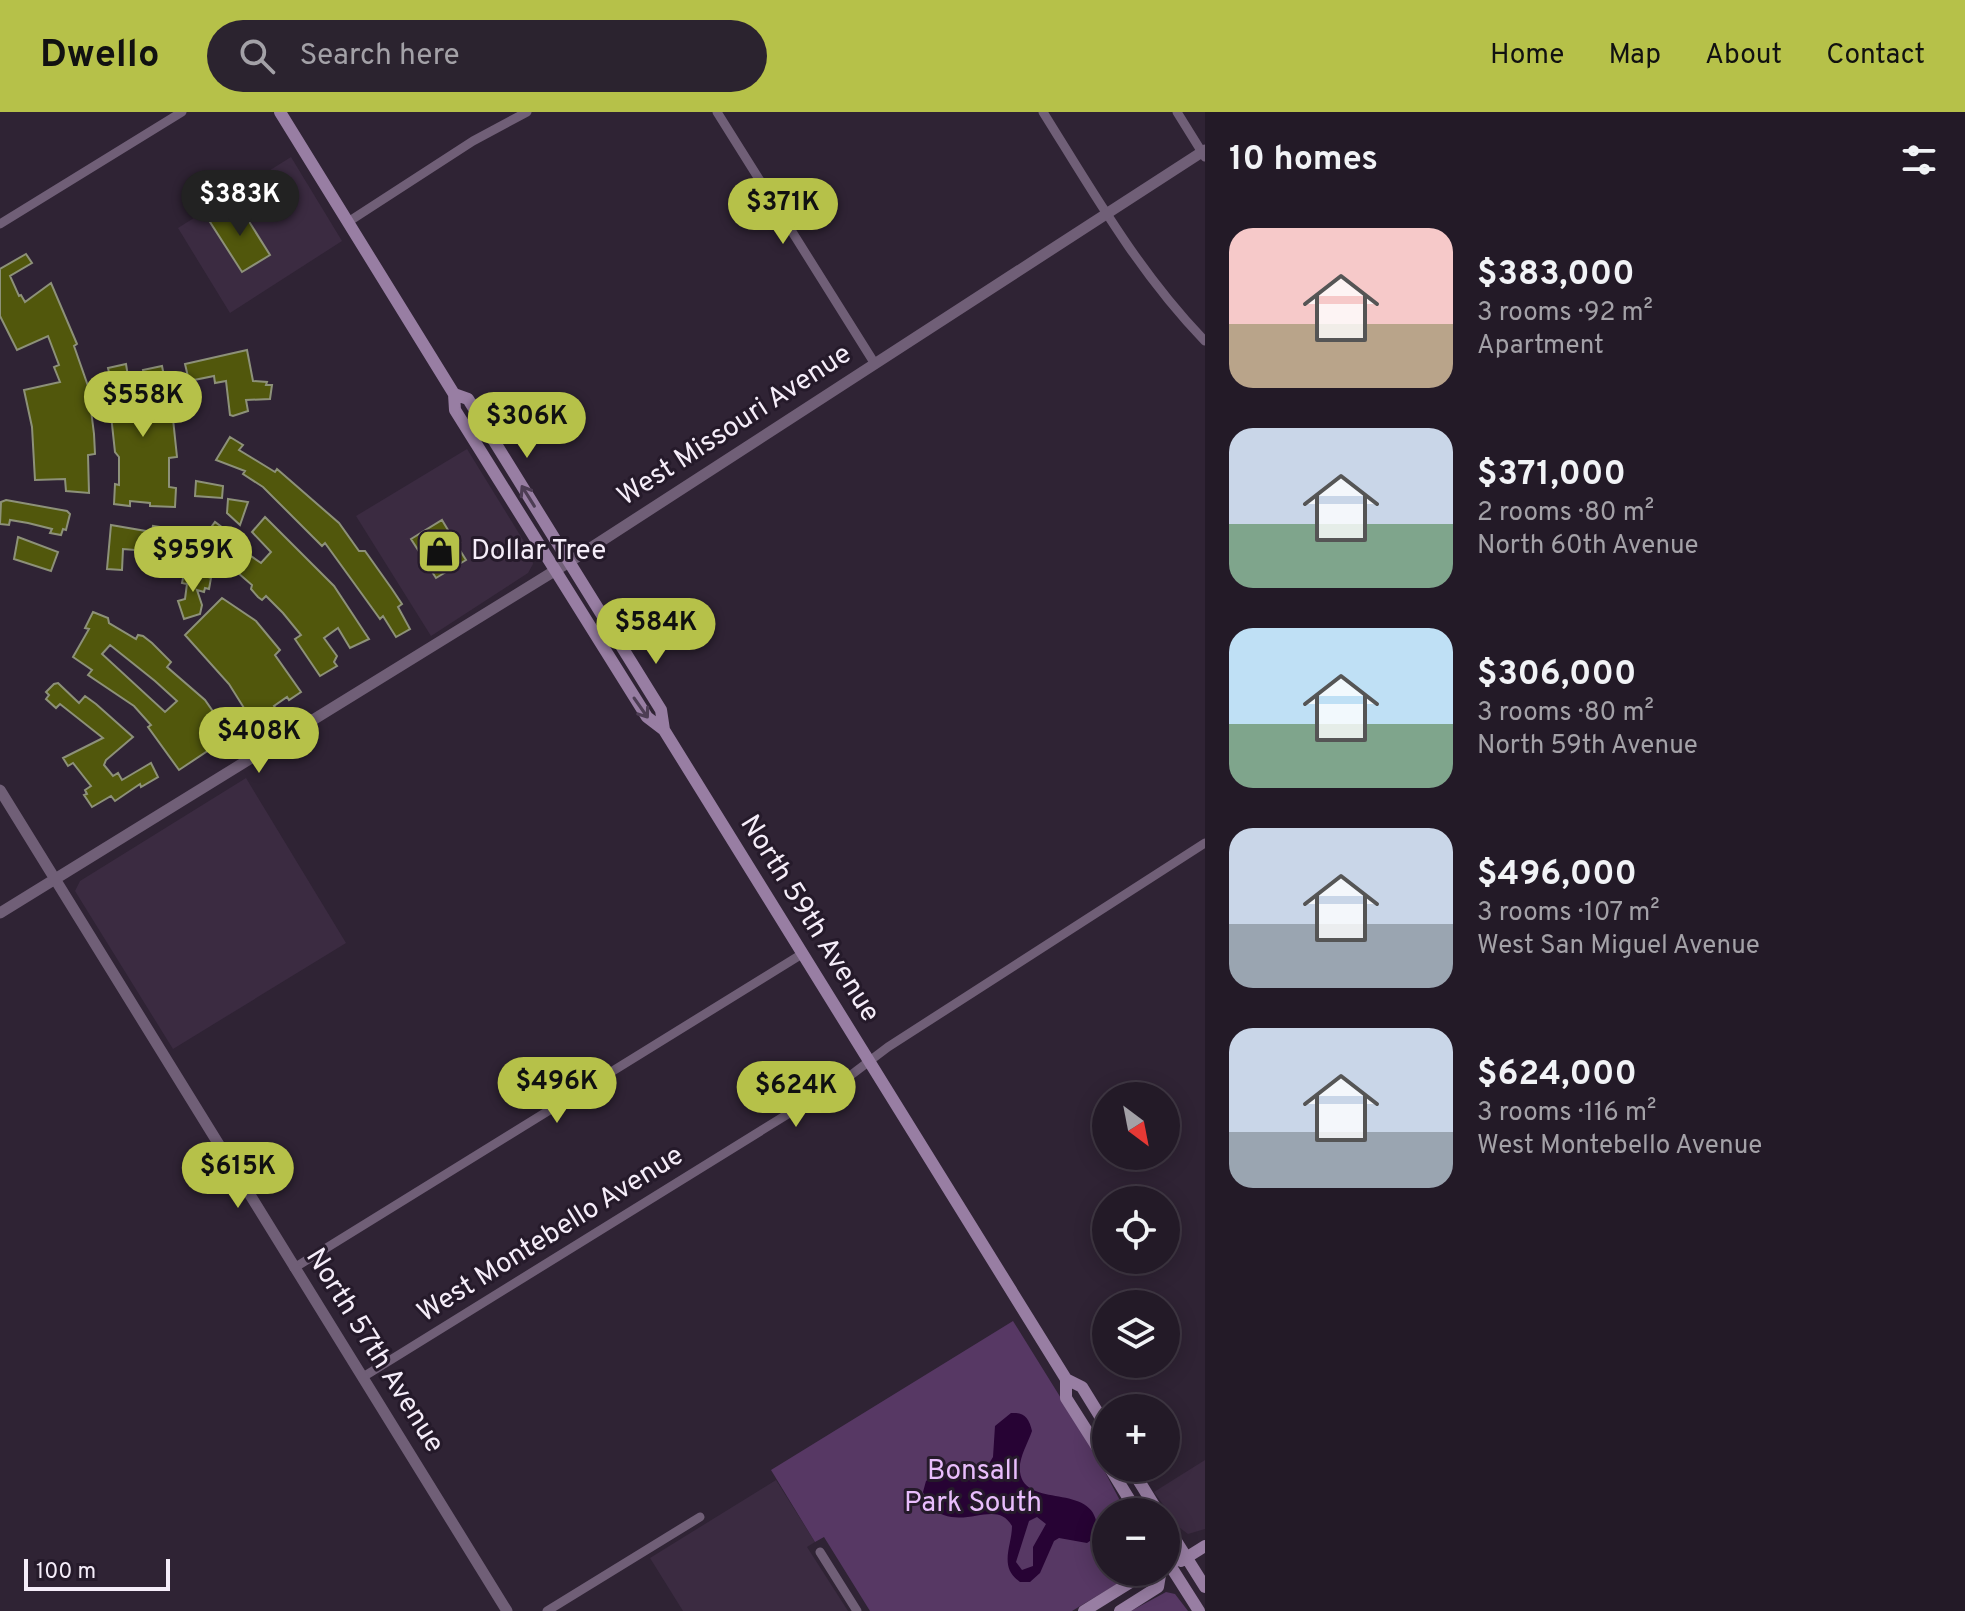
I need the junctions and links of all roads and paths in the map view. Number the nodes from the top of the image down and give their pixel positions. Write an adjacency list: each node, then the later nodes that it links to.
1 (182, 112): 10 (street)
2 (280, 112): 9 (main road, North 59th Avenue)
3 (527, 112): 9 (street)
4 (717, 112): 12 (street)
5 (1043, 112): 8 (street)
6 (1177, 112): 7 (street)
7 (1204, 153): 8 (street, West Missouri Avenue)
8 (1107, 214): 11 (street); 12 (street, West Missouri Avenue)
9 (348, 222): 13 (main road, North 59th Avenue)
10 (0, 224)
11 (1205, 341)
12 (875, 364): 14 (street, West Missouri Avenue)
13 (454, 394): 14 (main road, North 59th Avenue, one-way to 13); 15 (main road, North 59th Avenue)
14 (569, 562): 15 (street, West Missouri Avenue); 16 (main road, North 59th Avenue)
15 (555, 571): 16 (main road, North 59th Avenue, one-way to 16); 19 (street, West Missouri Avenue)
16 (664, 730): 21 (main road, North 59th Avenue)
17 (0, 790): 19 (street, North 57th Avenue)
18 (1205, 843): 22 (street, West Montebello Avenue)
19 (55, 879): 20 (street, West Missouri Avenue); 23 (street, North 57th Avenue)
20 (0, 913)
21 (802, 954): 22 (main road, North 59th Avenue); 23 (street)
22 (870, 1062): 24 (street, West Montebello Avenue); 25 (main road, North 59th Avenue)
23 (294, 1268): 24 (street, North 57th Avenue)
24 (363, 1377): 38 (street, North 57th Avenue)
25 (1066, 1379): 26 (main road, North 59th Avenue); 27 (main road, North 59th Avenue)
26 (1092, 1403)
27 (1092, 1439)
28 (700, 1517): 39 (street)
29 (1205, 1546): 32 (main road)
30 (1180, 1548): 32 (main road)
31 (820, 1552): 40 (street)
32 (1186, 1558): 33 (main road); 37 (main road)
33 (1180, 1561)
34 (1131, 1586): 41 (main road)
35 (1158, 1586): 42 (main road)
36 (1176, 1586): 43 (main road)
37 (1205, 1587)
38 (507, 1611)
39 (547, 1611)
40 (857, 1611)
41 (1084, 1611)
42 (1120, 1611)
43 (1199, 1611)

